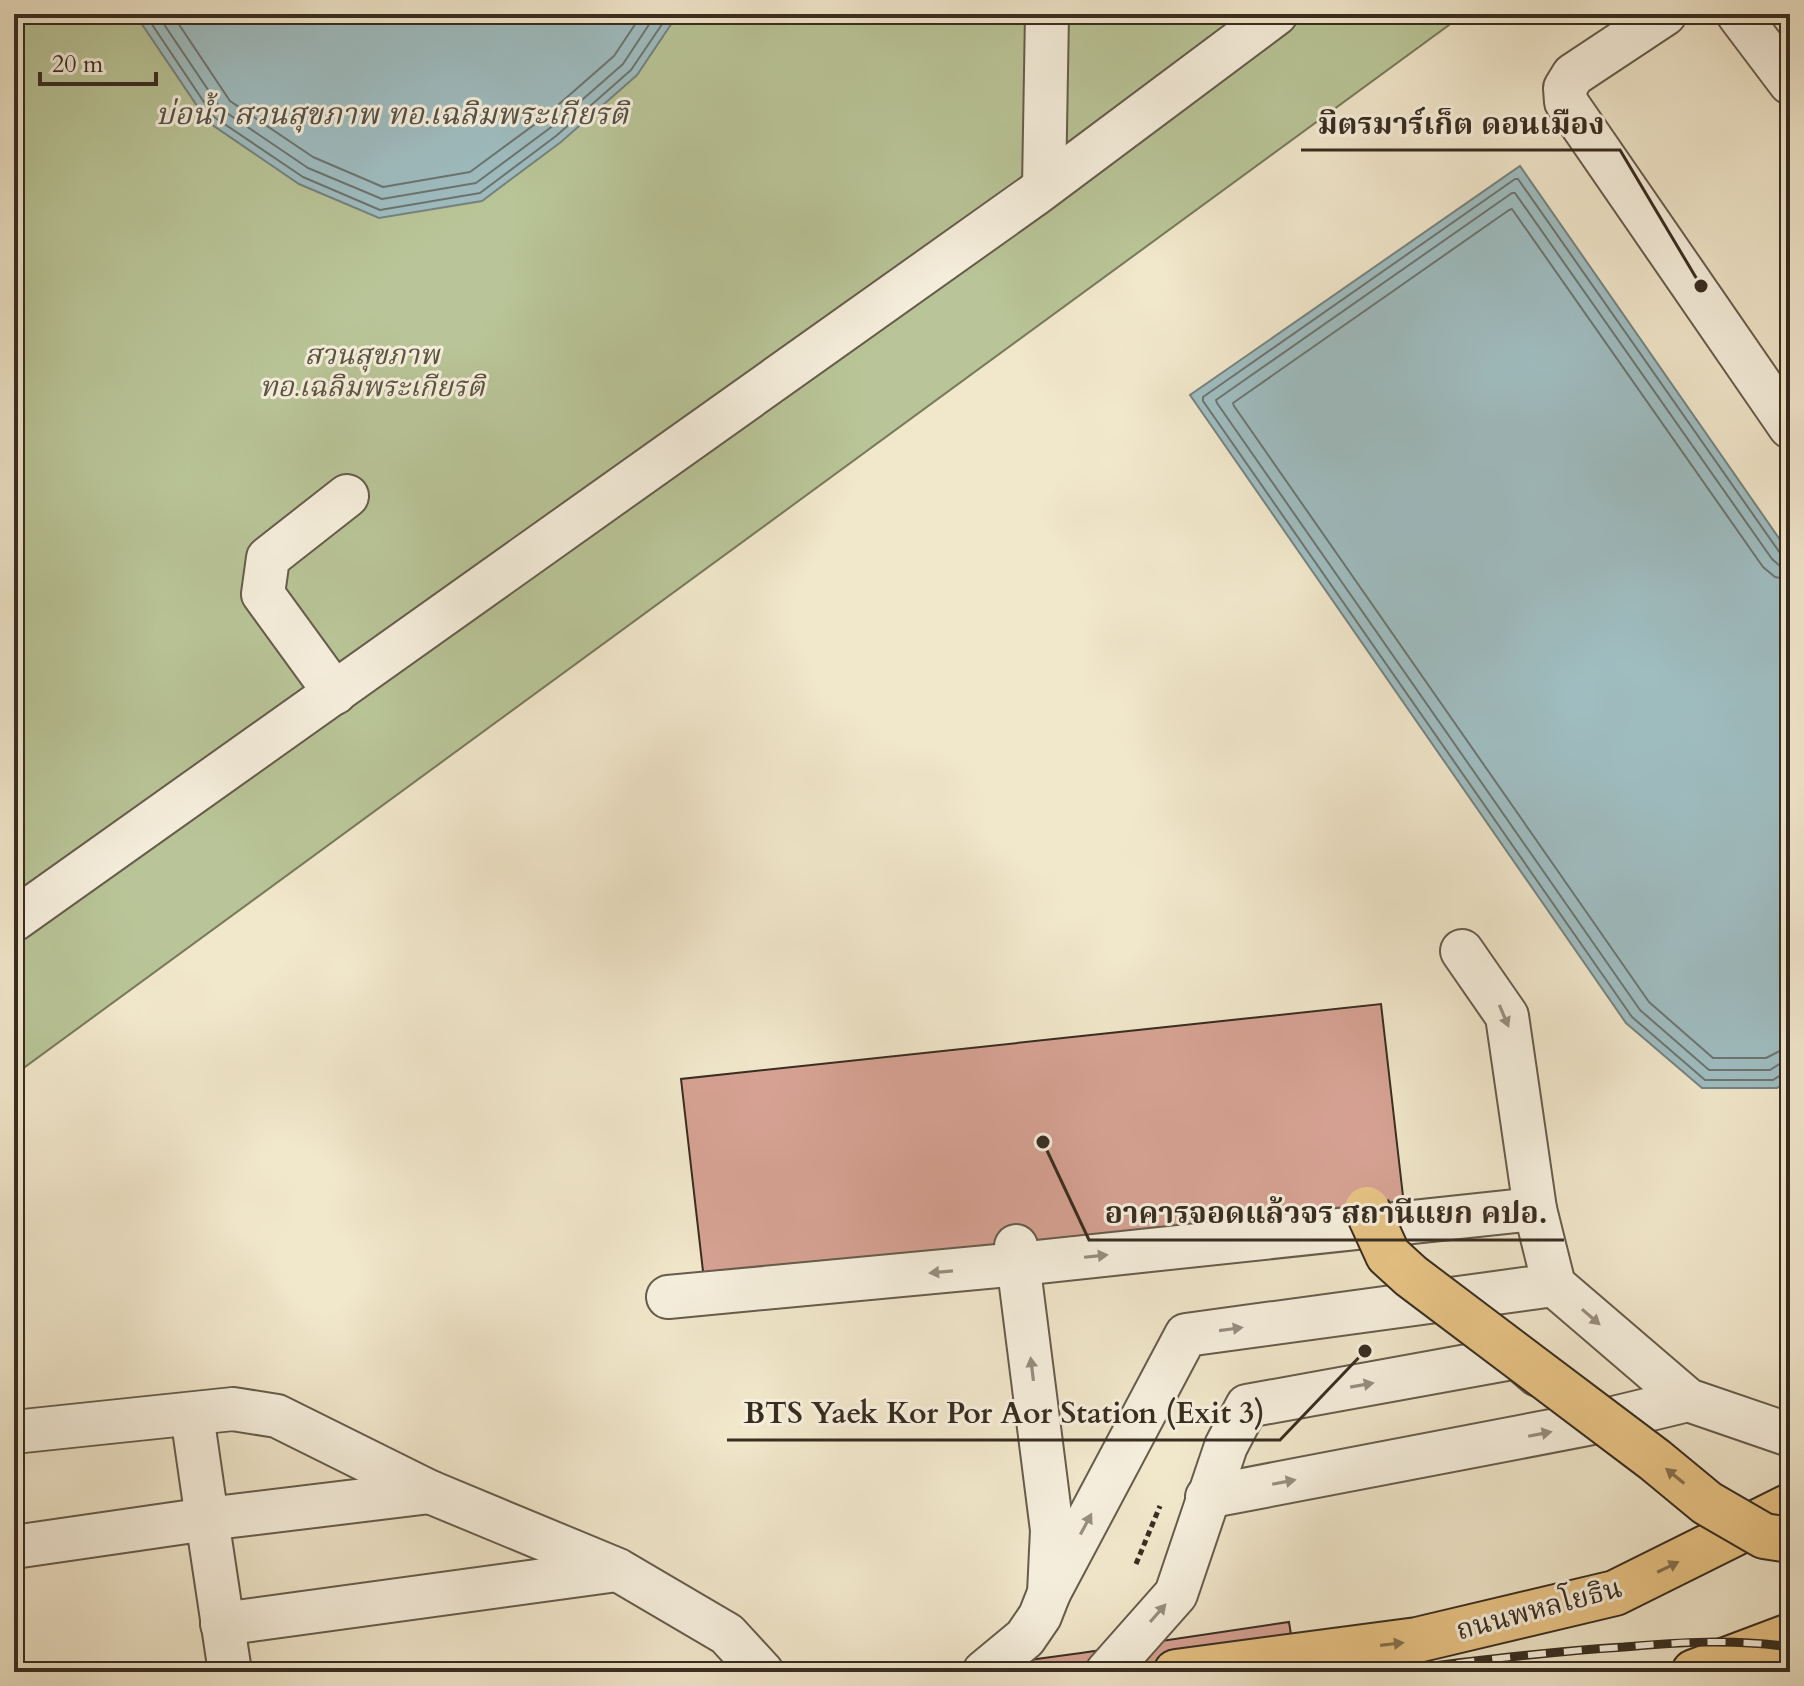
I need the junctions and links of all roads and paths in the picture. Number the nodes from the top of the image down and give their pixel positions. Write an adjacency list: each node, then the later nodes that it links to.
1 (1047, 14): 6 (lane)
2 (1276, 14): 6 (lane)
3 (1665, 14): 7 (lane)
4 (1738, 14): 5 (lane)
5 (1790, 83)
6 (1044, 187): 9 (lane)
7 (1784, 406)
8 (347, 496): 9 (lane)
9 (335, 693): 10 (lane)
10 (14, 920)
11 (1462, 951): 13 (lane, one-way to 13)
12 (1367, 1209): 26 (main road, one-way to 12, bridge)
13 (1535, 1209): 14 (lane, one-way to 13); 15 (lane)
14 (1017, 1255): 16 (lane, one-way to 16); 29 (lane, one-way to 14)
15 (1554, 1285): 17 (lane, one-way to 17); 29 (lane, one-way to 15)
16 (668, 1297)
17 (1688, 1400): 19 (lane); 21 (lane)
18 (192, 1415): 20 (lane); 22 (lane); 25 (lane)
19 (1593, 1423): 23 (lane, one-way to 19); 23 (lane, one-way to 19)
20 (14, 1432)
21 (1790, 1435)
22 (430, 1492): 25 (lane); 28 (lane)
23 (1207, 1497): 35 (lane, one-way to 23)
24 (1790, 1506): 36 (main road, ถนนพหลโยธิน, one-way to 24)
25 (207, 1519): 27 (lane); 30 (lane)
26 (1790, 1540)
27 (14, 1547)
28 (618, 1570): 30 (lane); 33 (lane)
29 (1049, 1593): 34 (lane)
30 (222, 1624): 32 (lane)
31 (1790, 1636): 37 (main road)
32 (230, 1672)
33 (762, 1672)
34 (984, 1672)
35 (1107, 1672)
36 (1176, 1672)
37 (1694, 1672)

